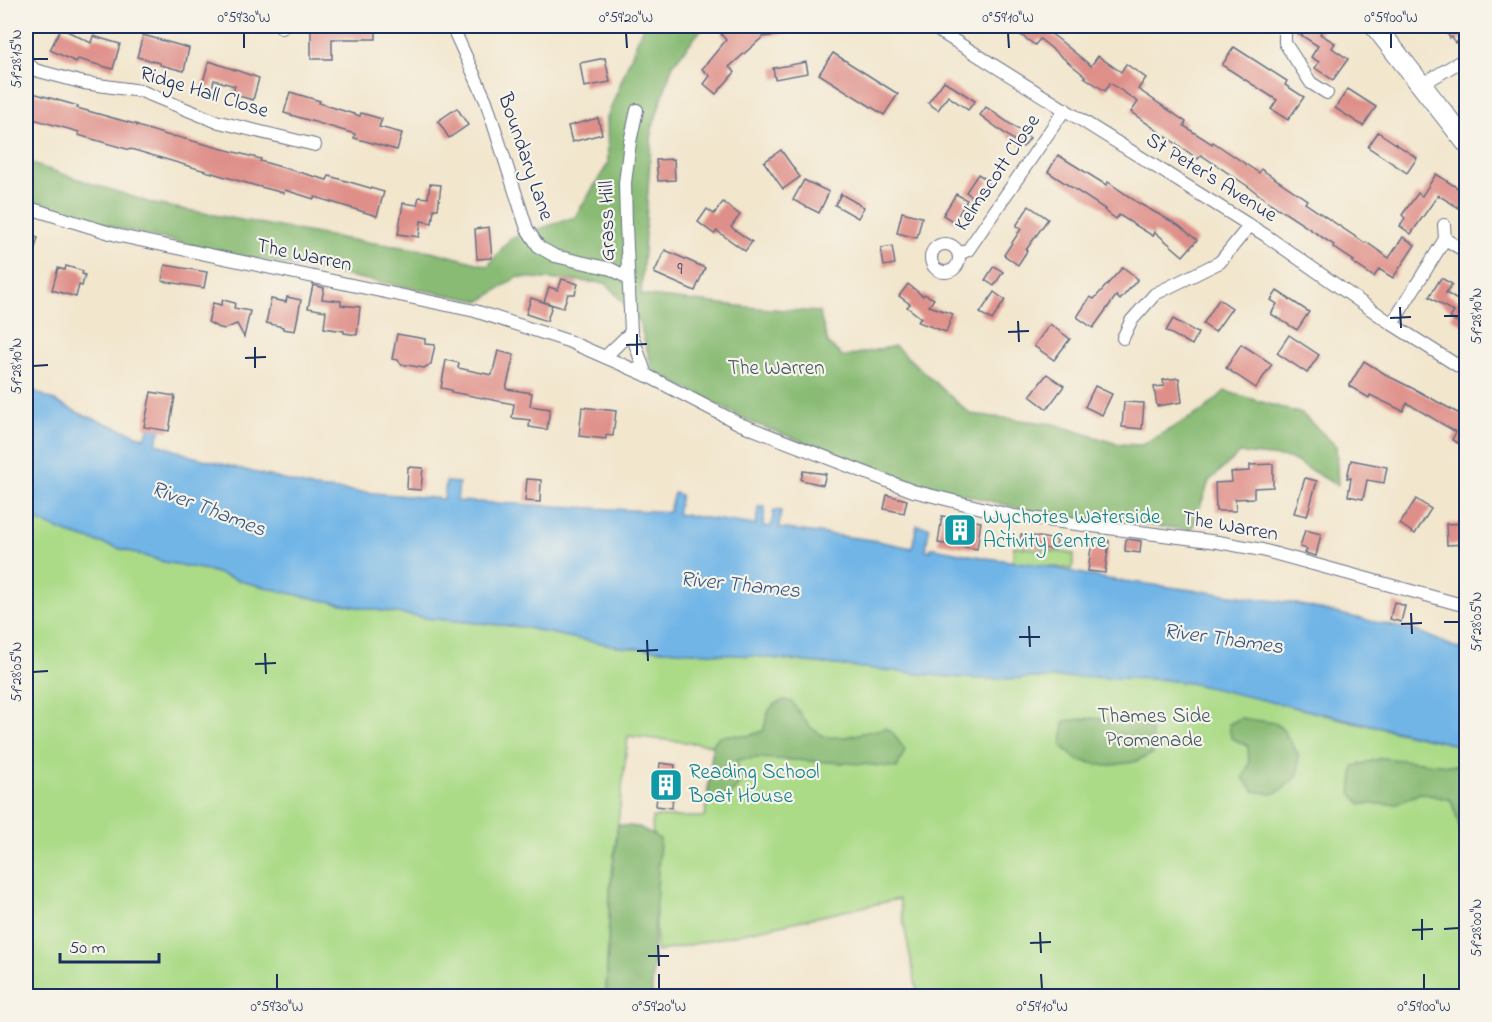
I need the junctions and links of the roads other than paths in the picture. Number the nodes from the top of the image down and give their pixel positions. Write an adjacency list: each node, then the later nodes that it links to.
1 (452, 26): 19 (street, Boundary Lane)
2 (931, 26): 9 (street, St Peter's Avenue)
3 (1285, 26): 8 (street)
4 (1376, 26): 7 (main road)
5 (1467, 58): 7 (street)
6 (26, 62): 12 (street, Ridge Hall Close)
7 (1421, 85): 11 (main road)
8 (1327, 93)
9 (1065, 109): 14 (street, St Peter's Avenue); 18 (street, Kelmscott Close)
10 (637, 110): 19 (street, Grass Hill)
11 (1467, 142)
12 (306, 146)
13 (26, 207): 23 (street, The Warren)
14 (1250, 225): 20 (street, St Peter's Avenue); 22 (street)
15 (1444, 225): 16 (street)
16 (1446, 239): 17 (street); 20 (street)
17 (1463, 250)
18 (959, 254)
19 (628, 278): 21 (street, Grass Hill)
20 (1392, 324): 24 (street, St Peter's Avenue)
21 (631, 332): 23 (street); 25 (street, Grass Hill)
22 (1123, 338)
23 (605, 357): 25 (street, The Warren)
24 (1467, 371)
25 (646, 375): 26 (street, The Warren)
26 (1467, 605)

